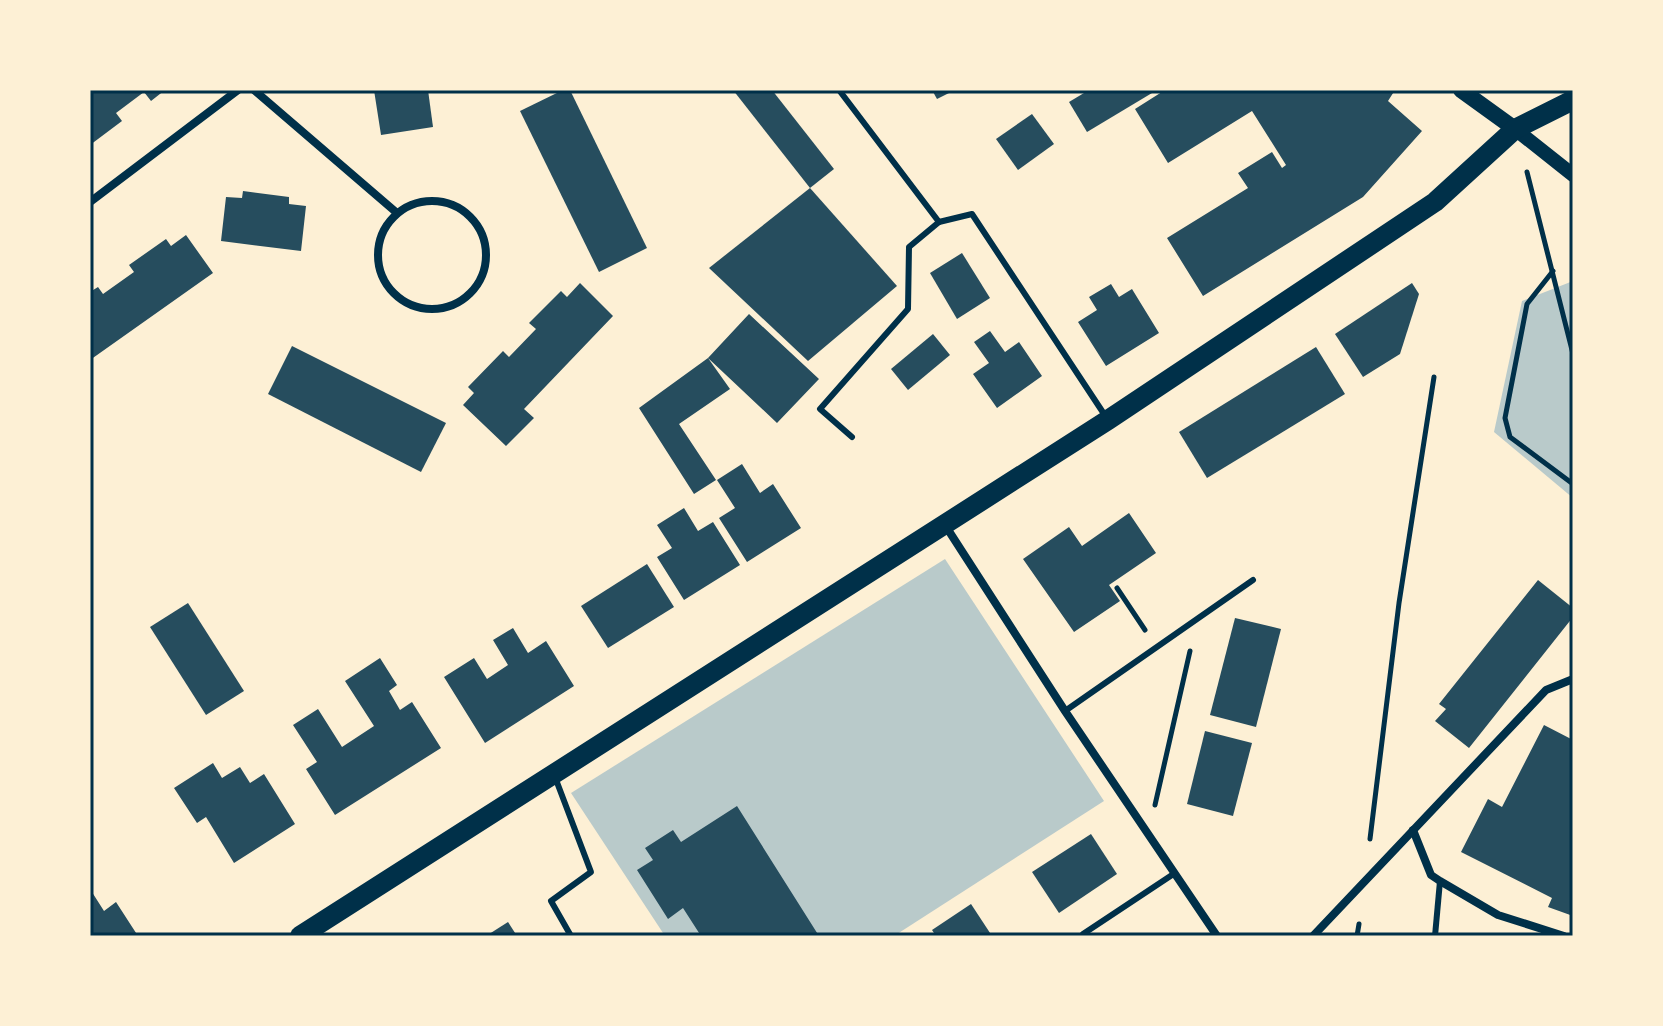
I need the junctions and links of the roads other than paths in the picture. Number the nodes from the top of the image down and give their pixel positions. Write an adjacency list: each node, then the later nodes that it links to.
1 (238, 90): 8 (street)
2 (254, 90): 9 (street)
3 (839, 90): 10 (lane)
4 (1461, 90): 6 (main road)
5 (1573, 100): 6 (main road)
6 (1515, 129): 7 (street); 11 (main road)
7 (1573, 175)
8 (90, 202)
9 (397, 213): 9 (street)
10 (939, 222): 11 (lane); 12 (lane)
11 (1108, 420): 13 (main road)
12 (852, 437)
13 (945, 524): 16 (street); 17 (main road)
14 (1253, 580): 16 (lane)
15 (1573, 679): 18 (street)
16 (1065, 711): 19 (street)
17 (554, 774): 22 (main road); 23 (lane)
18 (1413, 830): 20 (street); 25 (street)
19 (1175, 873): 21 (lane); 24 (street)
20 (1440, 881): 26 (lane); 27 (street)
21 (1083, 934)
22 (300, 936)
23 (571, 936)
24 (1217, 936)
25 (1313, 936)
26 (1435, 936)
27 (1564, 936)

